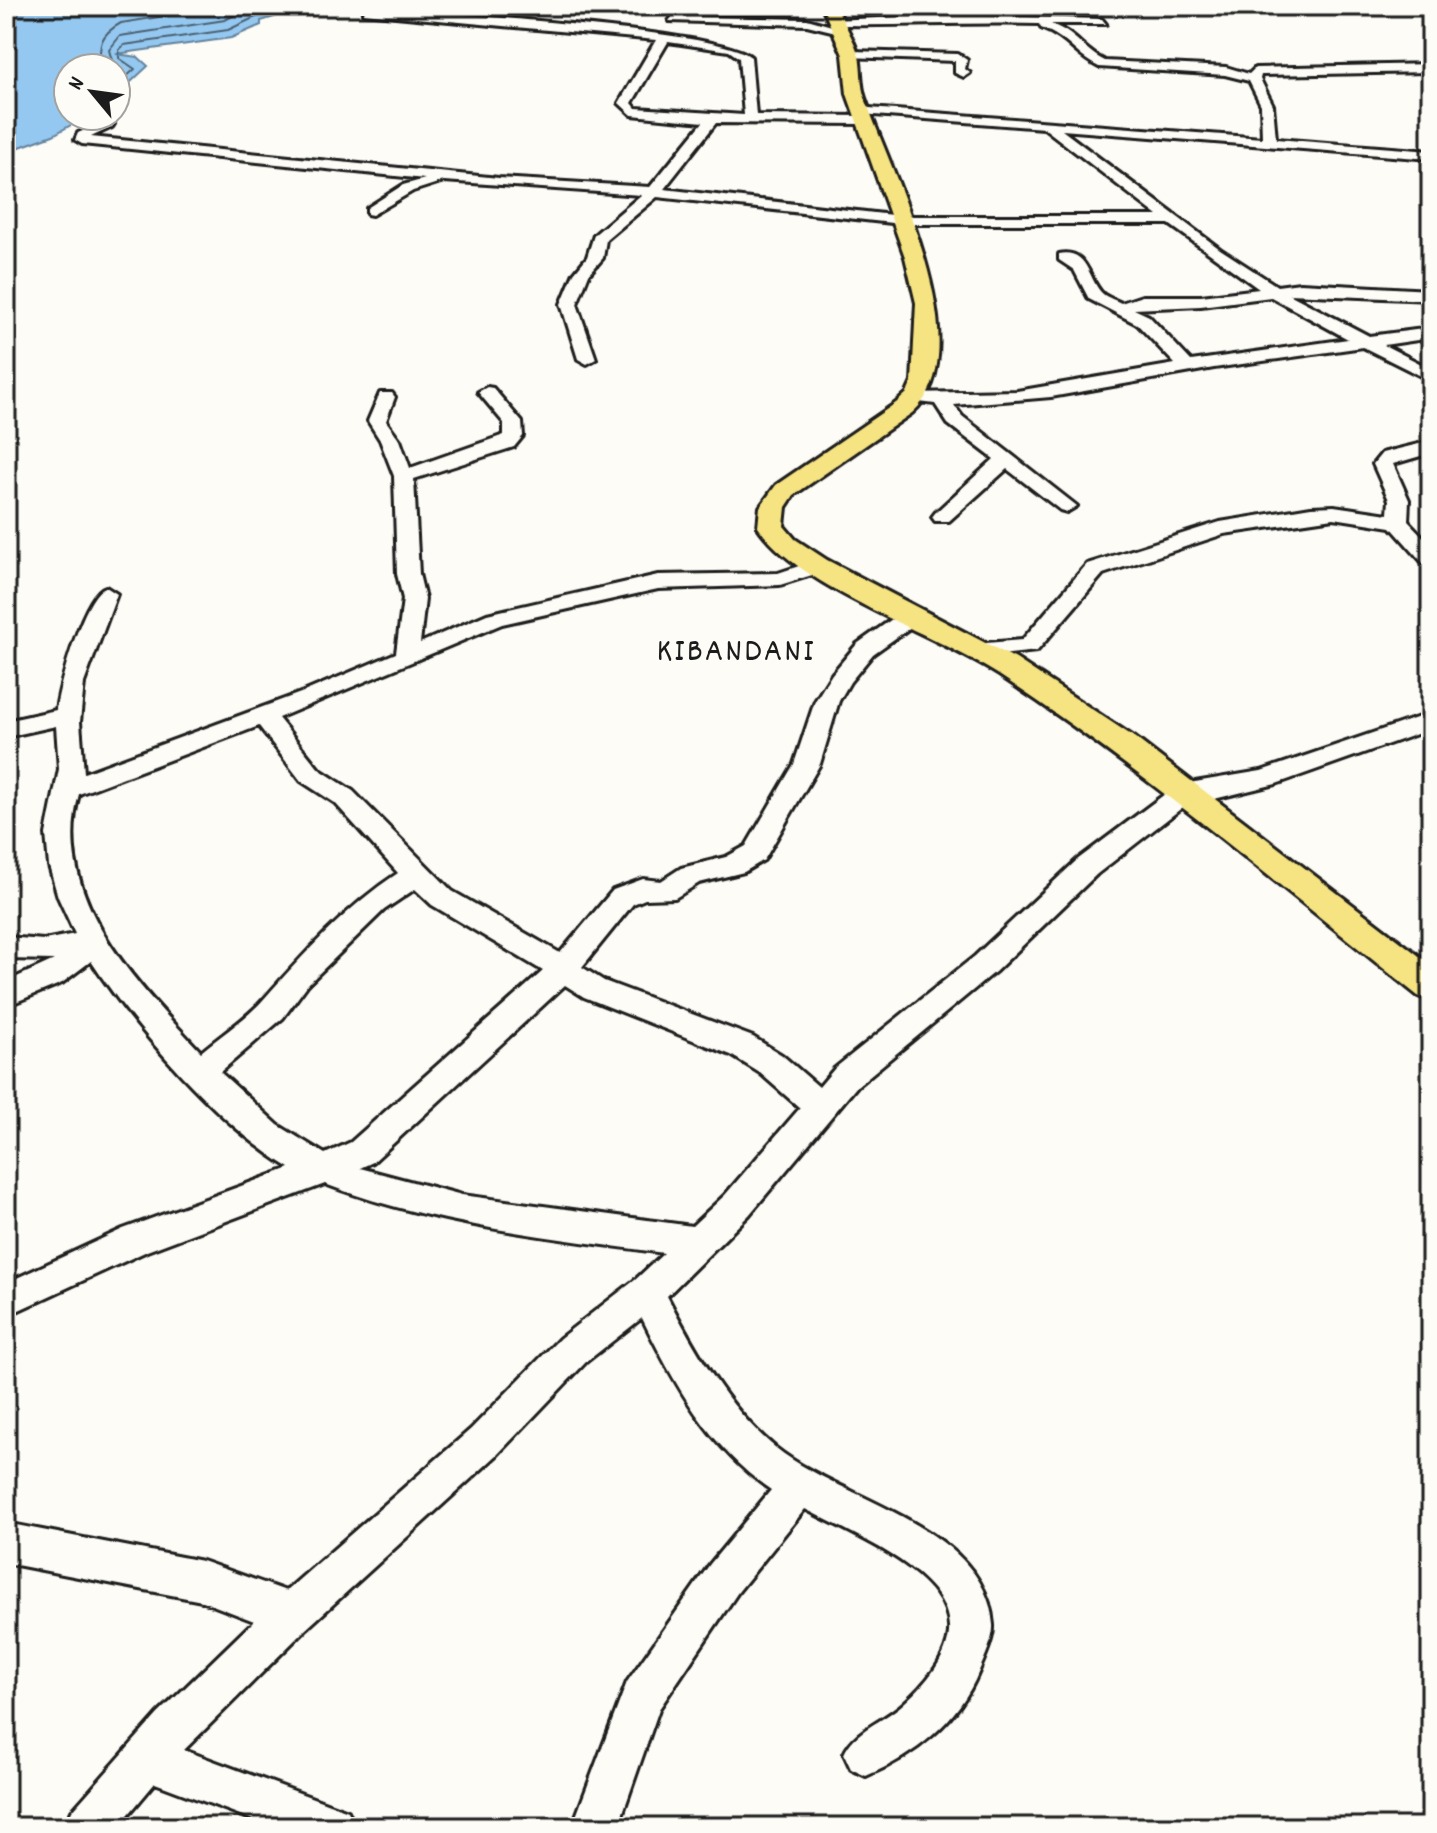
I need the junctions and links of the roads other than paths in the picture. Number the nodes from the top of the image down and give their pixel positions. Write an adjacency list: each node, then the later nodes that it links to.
1 (1016, 6): 5 (street); 6 (street)
2 (367, 11): 8 (street)
3 (673, 19): 4 (street)
4 (835, 19): 5 (street); 9 (main road)
5 (989, 20): 6 (street)
6 (1051, 21): 7 (street); 12 (street)
7 (1102, 22)
8 (660, 37): 14 (street); 15 (street)
9 (851, 55): 11 (street); 13 (main road)
10 (1431, 68): 12 (street)
11 (964, 73)
12 (1254, 79): 18 (street)
13 (862, 115): 15 (street); 16 (street); 23 (main road)
14 (712, 119): 15 (street); 21 (street)
15 (750, 119)
16 (1049, 126): 18 (street); 24 (street)
17 (91, 132): 20 (street)
18 (1269, 141): 19 (street)
19 (1431, 155)
20 (449, 177): 21 (street); 22 (street)
21 (654, 192): 23 (street); 31 (street)
22 (372, 211)
23 (901, 220): 24 (street); 36 (main road)
24 (1173, 220): 26 (street)
25 (1065, 257): 28 (street)
26 (1272, 290): 27 (street); 28 (street); 30 (street)
27 (1431, 295)
28 (1121, 308): 32 (street)
29 (1431, 333): 30 (street)
30 (1364, 342): 32 (street); 33 (street)
31 (587, 359)
32 (1187, 367): 36 (street)
33 (1431, 376)
34 (487, 392): 39 (street)
35 (386, 397): 39 (street)
36 (929, 398): 38 (street); 44 (main road)
37 (1431, 447): 42 (street)
38 (1004, 461): 40 (street); 41 (street)
39 (404, 476): 48 (street)
40 (1067, 506)
41 (942, 517)
42 (1398, 522): 43 (street); 47 (street)
43 (1431, 558)
44 (817, 566): 46 (main road); 48 (street)
45 (106, 594): 49 (street)
46 (910, 617): 47 (main road); 58 (street)
47 (974, 651): 54 (main road)
48 (407, 655): 50 (street)
49 (68, 715): 52 (street); 53 (street)
50 (263, 715): 53 (street); 55 (street)
51 (1431, 721): 54 (street)
52 (6, 729)
53 (68, 789): 56 (street)
54 (1186, 791): 59 (main road); 62 (street)
55 (416, 875): 58 (street); 61 (street)
56 (90, 942): 57 (street); 60 (street); 61 (street)
57 (6, 948)
58 (562, 971): 62 (street); 64 (street)
59 (1431, 986)
60 (6, 994)
61 (200, 1071): 63 (street)
62 (819, 1106): 66 (street)
63 (288, 1150): 64 (street); 65 (street)
64 (325, 1170): 65 (street); 66 (street)
65 (281, 1184): 68 (street)
66 (700, 1242): 67 (street)
67 (647, 1292): 69 (street); 71 (street)
68 (6, 1300)
69 (799, 1486): 72 (street); 76 (street)
70 (6, 1543): 71 (street)
71 (291, 1614): 73 (street)
72 (866, 1754)
73 (149, 1759): 74 (street); 75 (street)
74 (88, 1827)
75 (332, 1827)
76 (595, 1827)

